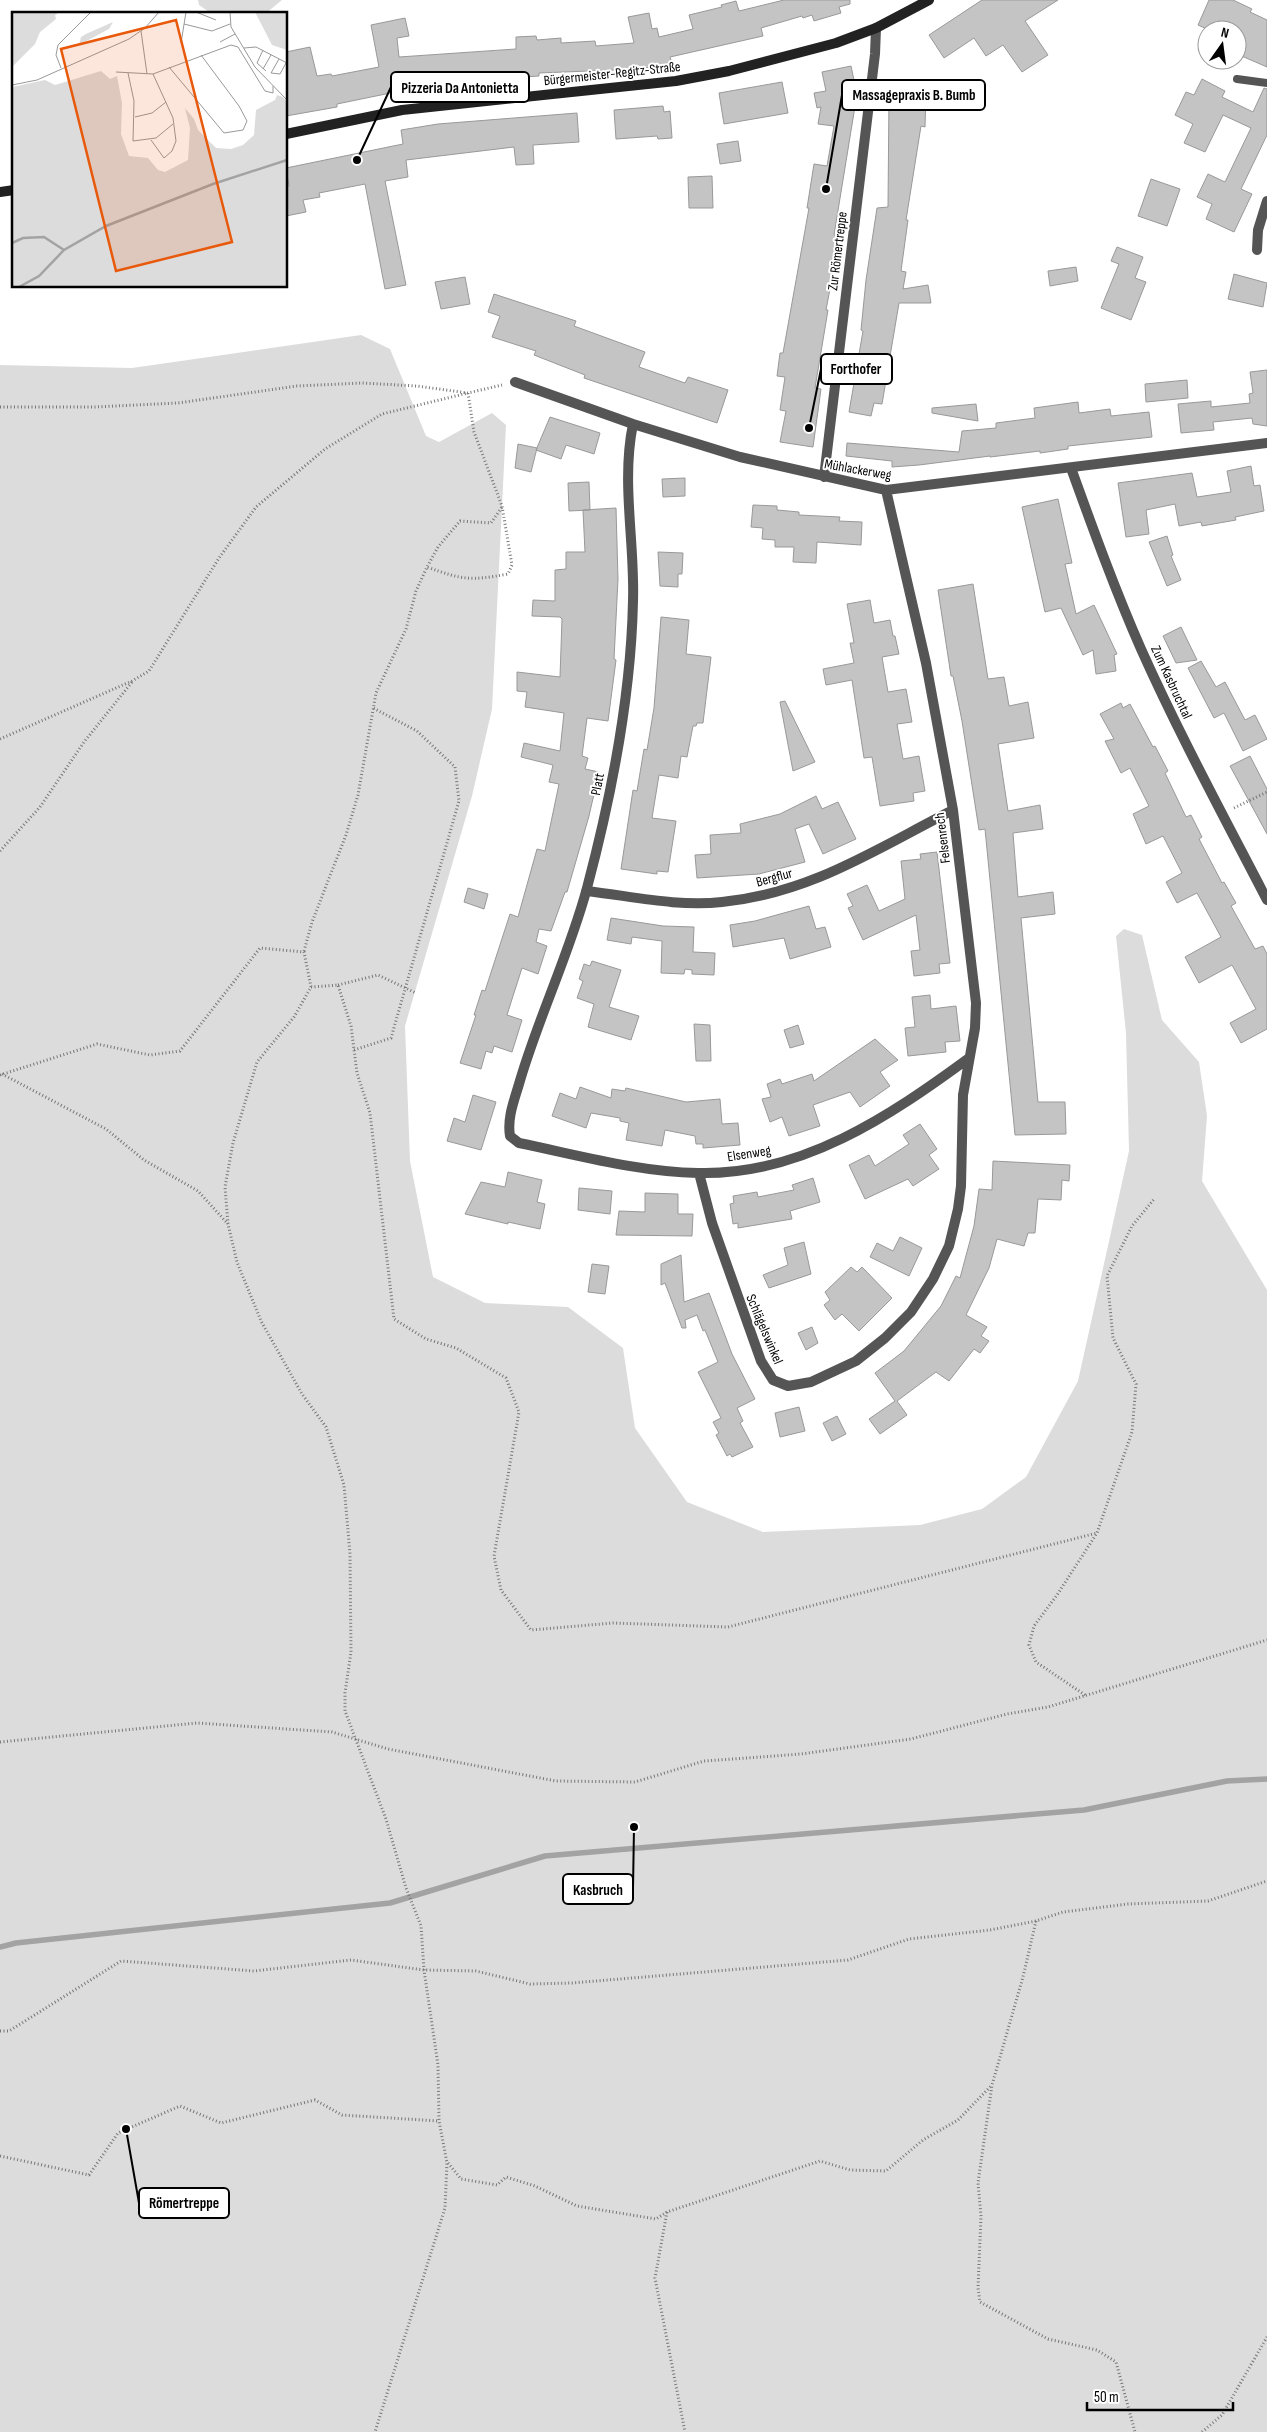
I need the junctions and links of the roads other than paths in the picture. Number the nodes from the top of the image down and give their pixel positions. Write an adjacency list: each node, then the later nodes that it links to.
1 (930, 0): 2 (street, Bürgermeister-Regitz-Straße)
2 (876, 28): 5 (street, Bürgermeister-Regitz-Straße); 12 (street, Zur Römertreppe)
3 (1237, 79): 4 (lane)
4 (1267, 82)
5 (288, 134)
6 (1267, 201): 7 (street)
7 (1257, 250)
8 (514, 382): 9 (street, Mühlackerweg)
9 (633, 424): 12 (street, Mühlackerweg); 15 (street, Platt)
10 (1267, 443): 11 (street, Mühlackerweg)
11 (1071, 468): 13 (street, Mühlackerweg); 16 (street, Zum Kasbruchtal)
12 (824, 477): 13 (street, Mühlackerweg)
13 (886, 490): 14 (street, Felsenrech)
14 (953, 810): 15 (street, Bergflur); 17 (street, Felsenrech)
15 (586, 891): 18 (street, Platt)
16 (1267, 900)
17 (969, 1058): 19 (street, Elsenweg); 20 (street, Felsenrech)
18 (510, 1136): 19 (street, Elsenweg)
19 (699, 1173): 20 (street, Schlägelswinkel)
20 (961, 1186)

